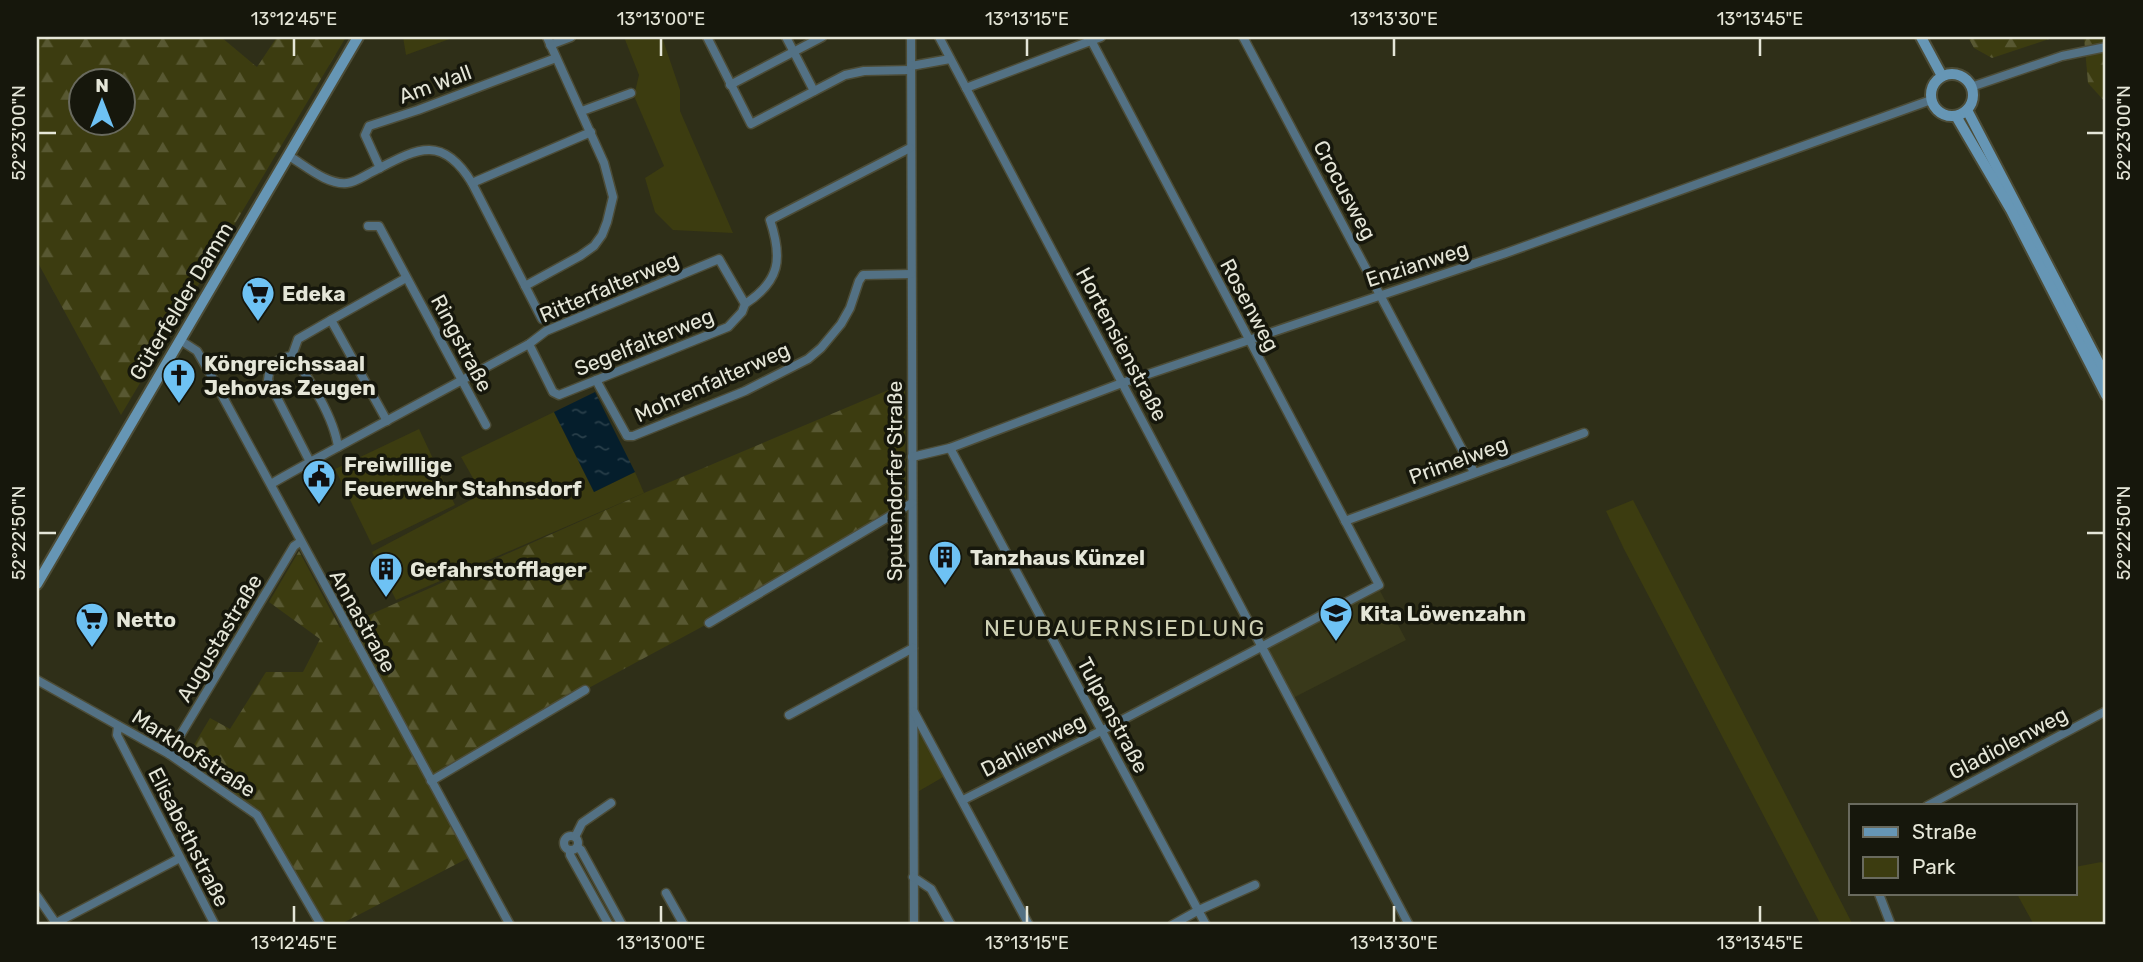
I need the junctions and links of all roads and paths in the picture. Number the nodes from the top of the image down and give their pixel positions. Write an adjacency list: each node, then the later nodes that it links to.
1 (358, 37): 30 (main road, Güterfelder Damm)
2 (571, 37): 12 (street)
3 (707, 37): 19 (street)
4 (786, 37): 14 (street)
5 (822, 37): 14 (street)
6 (911, 37): 17 (street, Sputendorfer Straße)
7 (939, 37): 16 (street, Hortensienstraße)
8 (1101, 37): 11 (street)
9 (1243, 37): 37 (street, Crocusweg)
10 (1921, 37): 18 (main road)
11 (1091, 40): 21 (street); 42 (street, Rosenweg)
12 (548, 41): 15 (street)
13 (2106, 47): 20 (street)
14 (793, 50): 19 (street); 22 (street)
15 (556, 58): 26 (street); 31 (street, Am Wall)
16 (950, 59): 17 (street); 21 (street, Hortensienstraße)
17 (911, 68): 22 (street); 29 (street, Sputendorfer Straße)
18 (1942, 76): 20 (main road); 24 (main road)
19 (730, 85): 22 (street)
20 (1971, 86): 25 (main road)
21 (966, 88): 48 (street, Hortensienstraße)
22 (814, 91)
23 (631, 93): 26 (street)
24 (1931, 100): 27 (main road); 37 (street, Enzianweg)
25 (1967, 110): 27 (main road); 45 (main road)
26 (582, 111): 28 (street)
27 (1956, 116): 49 (main road)
28 (591, 132): 32 (street); 36 (street)
29 (910, 148): 34 (street, Sputendorfer Straße); 38 (street, Segelfalterweg)
30 (289, 156): 31 (street); 41 (main road, Güterfelder Damm)
31 (380, 168): 32 (street)
32 (471, 183): 36 (street)
33 (368, 226): 35 (street, Ringstraße)
34 (911, 274): 47 (street, Mohrenfalterweg); 55 (street, Sputendorfer Straße)
35 (406, 278): 39 (street, Ringstraße); 46 (street, Ringstraße)
36 (525, 286): 40 (street)
37 (1381, 294): 42 (street, Enzianweg); 57 (street, Crocusweg)
38 (745, 304): 43 (street, Ritterfalterweg); 47 (street, Segelfalterweg)
39 (331, 320): 44 (street, Ringstraße); 50 (street)
40 (541, 320)
41 (180, 340): 58 (street, Annastraße); 62 (main road, Güterfelder Damm)
42 (1248, 340): 48 (street, Enzianweg); 60 (street, Rosenweg)
43 (529, 344): 46 (street, Ritterfalterweg); 47 (street, Segelfalterweg)
44 (292, 356): 53 (street); 56 (street, Ringstraße)
45 (2106, 377)
46 (466, 378): 50 (street, Ritterfalterweg); 51 (street, Ringstraße)
47 (596, 380)
48 (1122, 383): 54 (street, Enzianweg); 65 (street, Hortensienstraße)
49 (2106, 396)
50 (387, 421): 53 (street, Ritterfalterweg)
51 (486, 425)
52 (1584, 433): 57 (street, Primelweg)
53 (338, 447): 56 (street, Ritterfalterweg)
54 (950, 447): 55 (street, Enzianweg); 73 (street, Tulpenstraße)
55 (912, 457): 59 (street, Sputendorfer Straße)
56 (310, 462): 58 (street, Ritterfalterweg)
57 (1474, 472): 60 (street, Primelweg)
58 (271, 484): 61 (street, Annastraße)
59 (912, 503): 64 (street); 66 (street, Sputendorfer Straße)
60 (1345, 521): 63 (street, Rosenweg)
61 (300, 542): 74 (street, Augustastraße); 75 (street, Annastraße)
62 (37, 584)
63 (1379, 585): 65 (street, Dahlienweg)
64 (709, 623)
65 (1262, 646): 73 (street, Dahlienweg); 100 (street, Hortensienstraße)
66 (913, 648): 69 (street, Sputendorfer Straße); 71 (street)
67 (37, 680): 72 (street, Markhofstraße)
68 (586, 690): 75 (street)
69 (913, 710): 76 (street); 82 (street, Sputendorfer Straße)
70 (2106, 711): 78 (street, Gladiolenweg)
71 (789, 715)
72 (118, 726): 74 (street, Markhofstraße); 81 (street, Elisabethstraße)
73 (1101, 731): 76 (street, Dahlienweg); 87 (street, Tulpenstraße)
74 (169, 754): 90 (street, Markhofstraße)
75 (431, 781): 91 (street, Annastraße)
76 (963, 800): 97 (street)
77 (611, 803): 79 (street)
78 (1931, 804)
79 (575, 837): 80 (street); 80 (street)
80 (574, 849): 92 (street); 93 (street)
81 (180, 858): 88 (street); 89 (street, Elisabethstraße)
82 (913, 877): 95 (street, Sputendorfer Straße); 96 (street)
83 (1255, 885): 87 (street)
84 (666, 893): 94 (street)
85 (1879, 895): 101 (street)
86 (37, 896): 88 (street)
87 (1199, 910): 98 (street); 99 (street, Tulpenstraße)
88 (57, 924)
89 (215, 925)
90 (321, 925)
91 (510, 925)
92 (609, 925)
93 (622, 925)
94 (684, 925)
95 (914, 925)
96 (951, 925)
97 (1028, 925)
98 (1172, 925)
99 (1206, 925)
100 (1409, 925)
101 (1891, 925)

